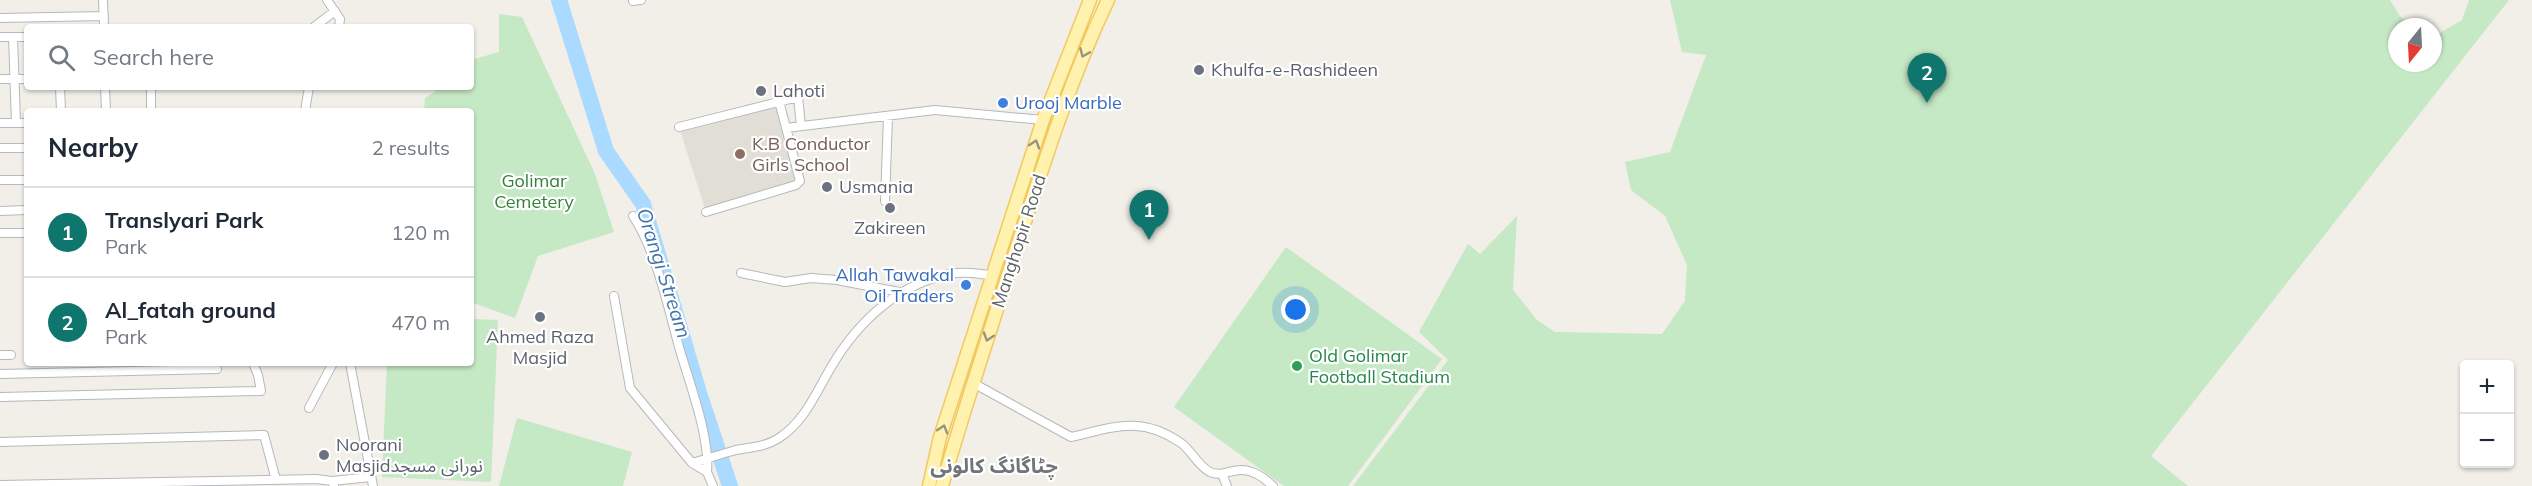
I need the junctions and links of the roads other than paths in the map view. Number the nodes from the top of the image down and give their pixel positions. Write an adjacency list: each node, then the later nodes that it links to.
1 (103, 0): 6 (street)
2 (327, 0): 5 (street)
3 (1090, 0): 27 (main road, Manghopir Road)
4 (1108, 0): 56 (main road, Manghopir Road, one-way to 56)
5 (334, 11): 9 (street); 10 (street)
6 (104, 16): 7 (street); 8 (street)
7 (0, 18)
8 (104, 24)
9 (318, 24)
10 (339, 24)
11 (13, 37): 12 (street); 13 (street); 15 (street)
12 (24, 37)
13 (0, 38)
14 (0, 79): 15 (street)
15 (14, 79): 16 (street); 29 (street)
16 (24, 79)
17 (60, 90): 22 (street)
18 (105, 90): 23 (street)
19 (151, 90): 24 (street)
20 (308, 90): 25 (street)
21 (778, 101): 31 (street); 32 (street); 33 (street)
22 (61, 108)
23 (106, 108)
24 (151, 108)
25 (306, 108)
26 (888, 116): 27 (street); 31 (street); 38 (street)
27 (1043, 120): 46 (main road, Manghopir Road, one-way to 27)
28 (0, 123): 29 (street)
29 (15, 123): 30 (street)
30 (24, 123)
31 (801, 126): 33 (street)
32 (679, 127)
33 (786, 128): 41 (street)
34 (0, 148): 35 (street)
35 (24, 148)
36 (0, 180): 37 (street)
37 (24, 180)
38 (885, 201)
39 (24, 210): 40 (street)
40 (0, 211)
41 (706, 212)
42 (633, 216): 60 (street)
43 (0, 233): 44 (street)
44 (24, 233)
45 (741, 273): 47 (street)
46 (992, 275): 47 (street); 71 (main road, Manghopir Road, one-way to 46)
47 (898, 292): 60 (street)
48 (614, 296): 61 (street)
49 (0, 355): 50 (street)
50 (11, 355)
51 (254, 366): 57 (street)
52 (331, 366): 58 (street)
53 (351, 366): 64 (street)
54 (217, 369): 55 (street)
55 (0, 375)
56 (973, 382): 63 (street); 72 (main road, Manghopir Road)
57 (0, 397)
58 (309, 408)
59 (0, 442): 65 (street)
60 (707, 459): 61 (street); 62 (street)
61 (692, 463): 62 (street)
62 (707, 472): 70 (street)
63 (1222, 474): 73 (street); 74 (street)
64 (371, 477): 67 (street); 69 (street)
65 (276, 480): 66 (street); 67 (street)
66 (266, 483): 68 (street)
67 (333, 484)
68 (0, 485)
69 (373, 486)
70 (713, 486)
71 (929, 486)
72 (942, 486)
73 (1227, 486)
74 (1273, 486)

